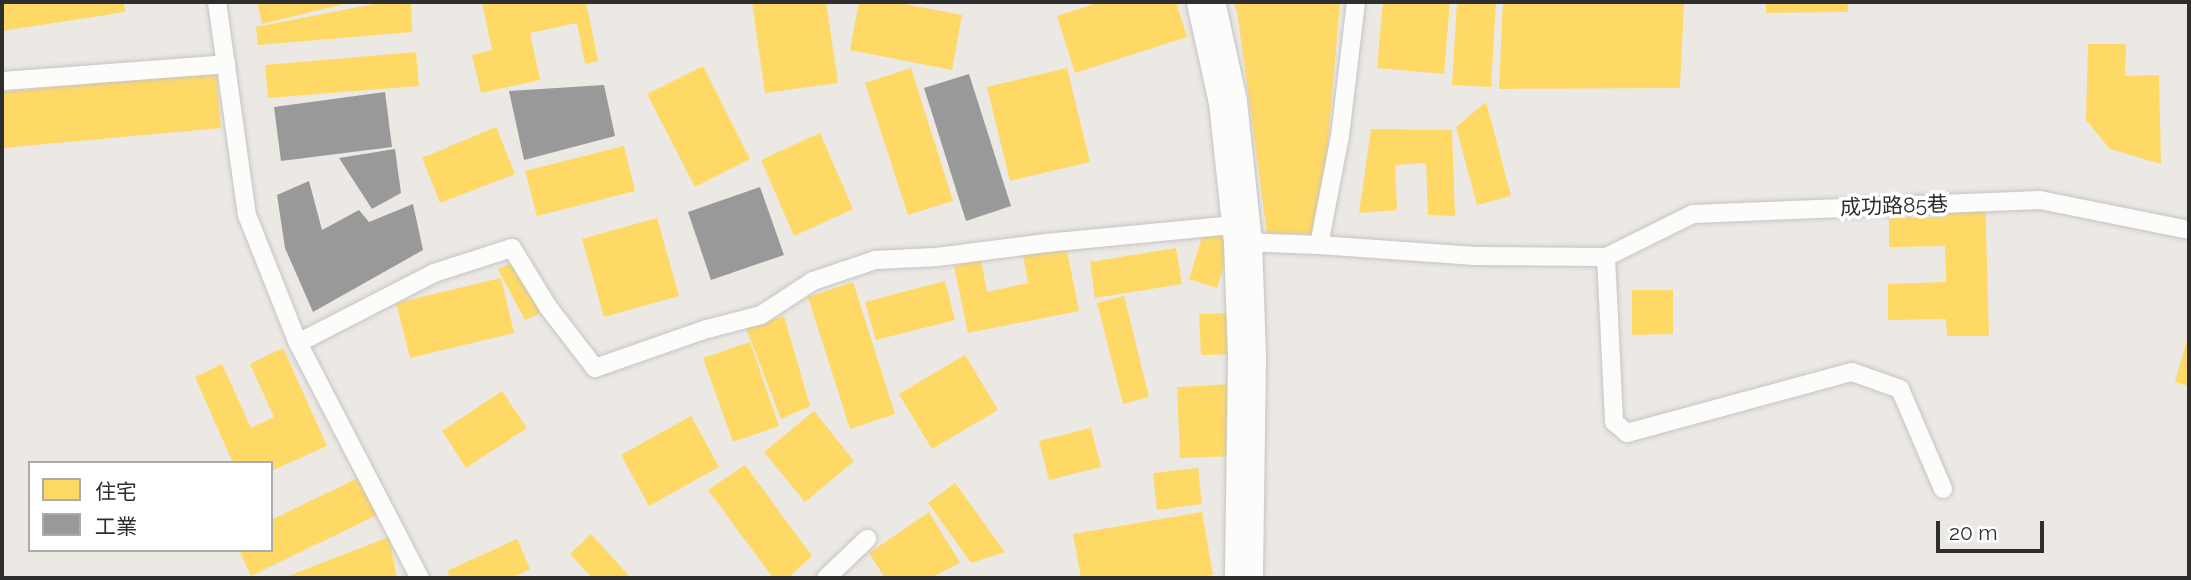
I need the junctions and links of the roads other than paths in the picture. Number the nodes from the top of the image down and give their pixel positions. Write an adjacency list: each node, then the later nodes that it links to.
1 (217, 2): 4 (lane)
2 (1206, 2): 7 (street)
3 (1356, 2): 8 (lane)
4 (226, 64): 5 (lane); 10 (lane)
5 (2, 81)
6 (2189, 230): 9 (lane, 成功路85巷)
7 (1242, 233): 8 (lane); 10 (lane); 15 (street)
8 (1319, 245): 9 (lane)
9 (1606, 257): 11 (lane)
10 (298, 343): 13 (lane)
11 (1943, 489)
12 (867, 539): 14 (lane)
13 (419, 578)
14 (826, 578)
15 (1244, 578)

